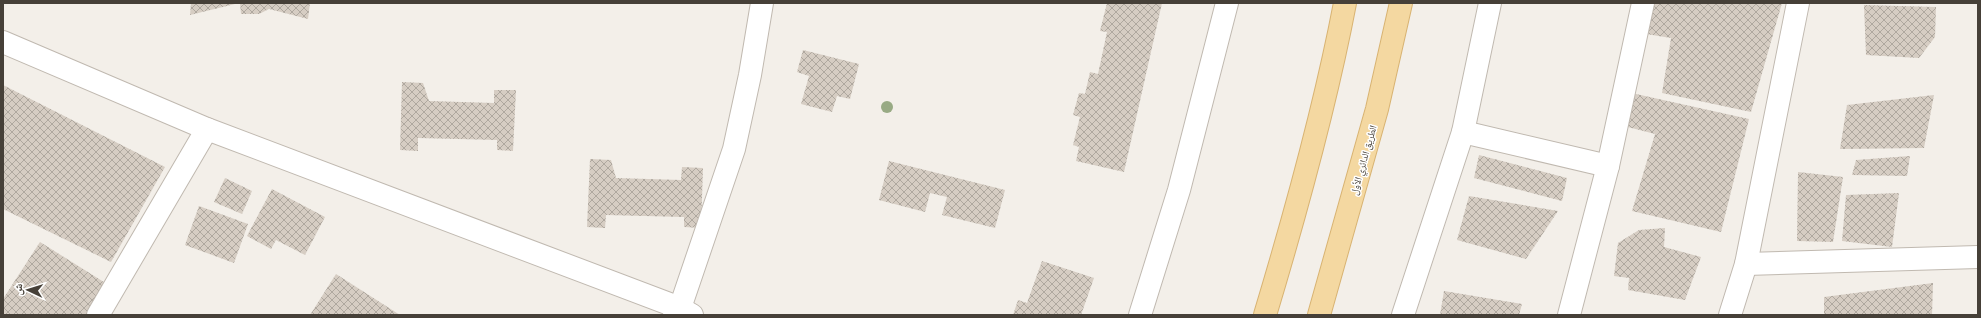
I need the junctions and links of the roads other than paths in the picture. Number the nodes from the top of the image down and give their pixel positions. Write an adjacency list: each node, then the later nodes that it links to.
1 (762, 3): 14 (street)
2 (1227, 3): 17 (street)
3 (1345, 3): 18 (main road)
4 (1401, 3): 19 (main road, الطريق الدائري الأول)
5 (1490, 3): 10 (street)
6 (1643, 3): 11 (street)
7 (1798, 3): 13 (street)
8 (3, 42): 9 (street)
9 (207, 130): 14 (street); 16 (street)
10 (1463, 132): 11 (street); 20 (street)
11 (1608, 166): 15 (street)
12 (1978, 257): 13 (street)
13 (1746, 264): 21 (street)
14 (682, 313)
15 (1572, 314)
16 (98, 315)
17 (1140, 315)
18 (1265, 315)
19 (1319, 315)
20 (1403, 315)
21 (1730, 315)

